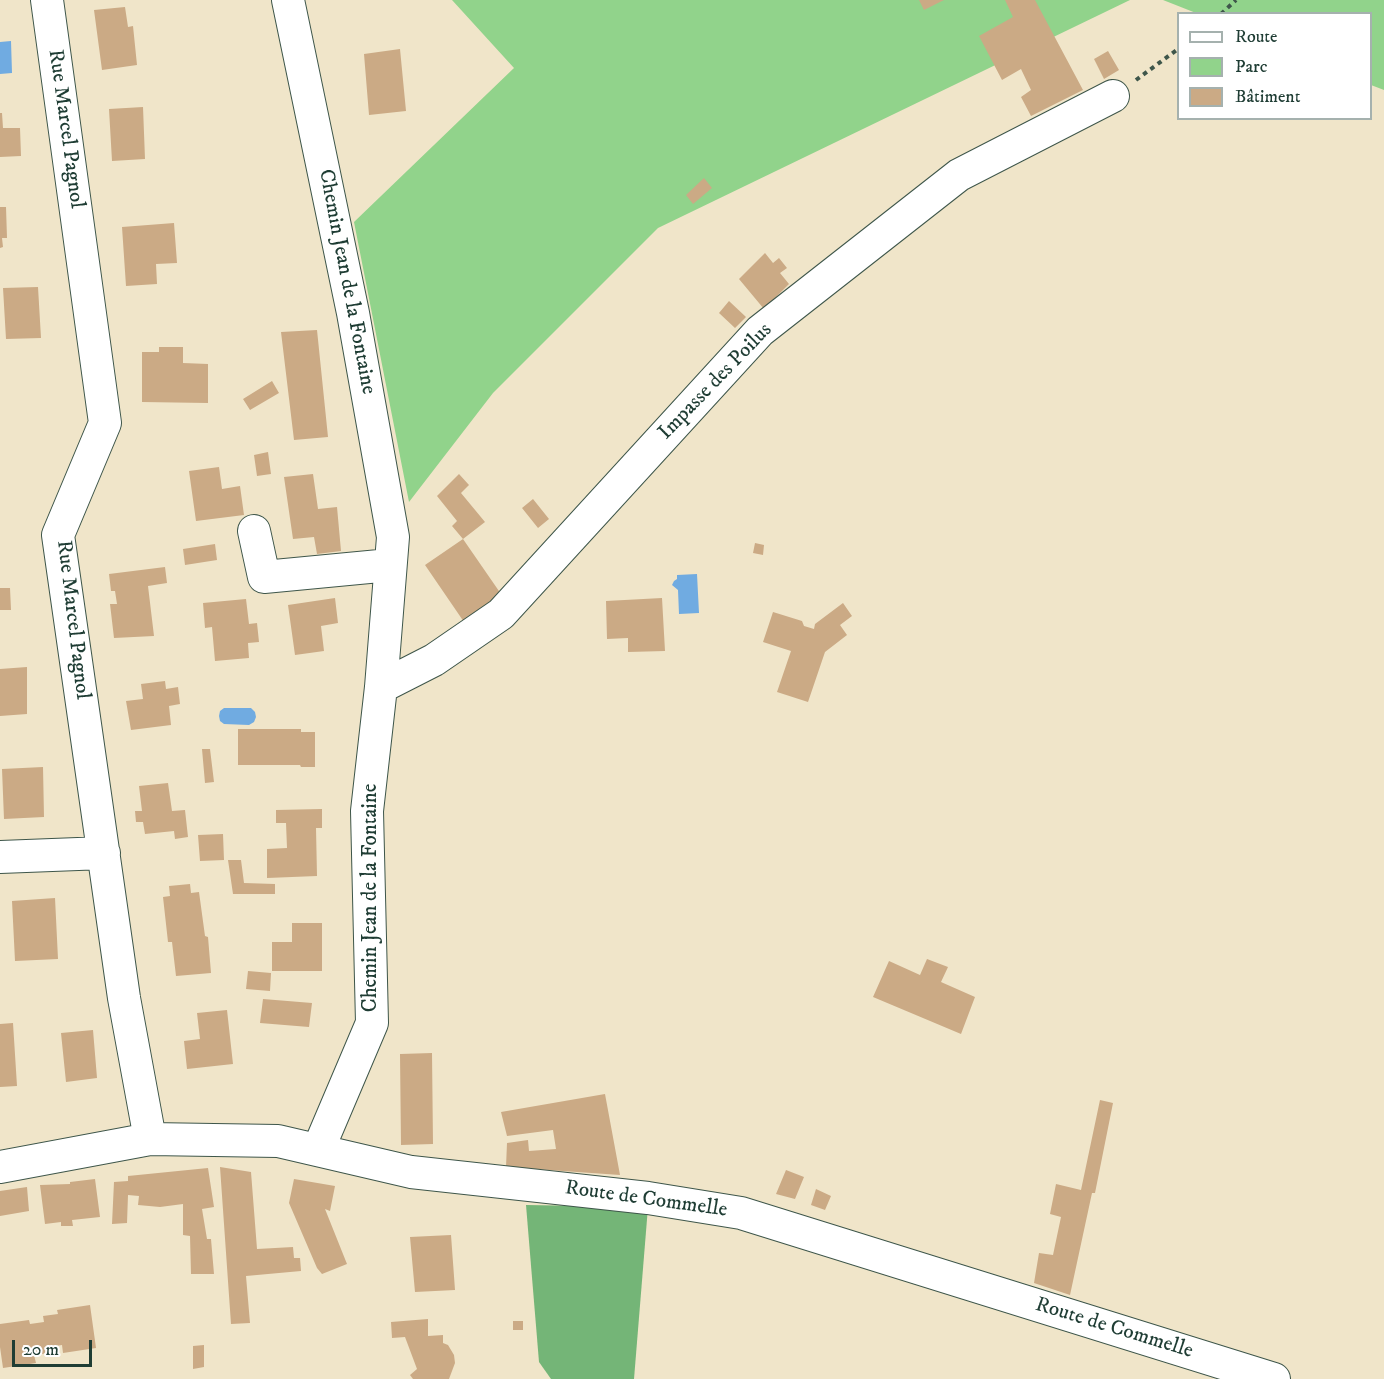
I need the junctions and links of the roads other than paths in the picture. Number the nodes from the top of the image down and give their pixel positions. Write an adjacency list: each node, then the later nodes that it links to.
1 (47, 0): 7 (street, Rue Marcel Pagnol)
2 (288, 0): 5 (street, Chemin Jean de la Fontaine)
3 (1113, 96): 6 (street, Impasse des Poilus)
4 (254, 531): 5 (street)
5 (390, 565): 6 (street, Chemin Jean de la Fontaine)
6 (381, 687): 10 (street, Chemin Jean de la Fontaine)
7 (104, 853): 8 (street); 9 (street, Rue Marcel Pagnol)
8 (0, 856)
9 (150, 1140): 10 (street, Route de Commelle); 11 (street, Route de Commelle)
10 (318, 1150): 12 (street, Route de Commelle)
11 (0, 1167)
12 (1274, 1379)

